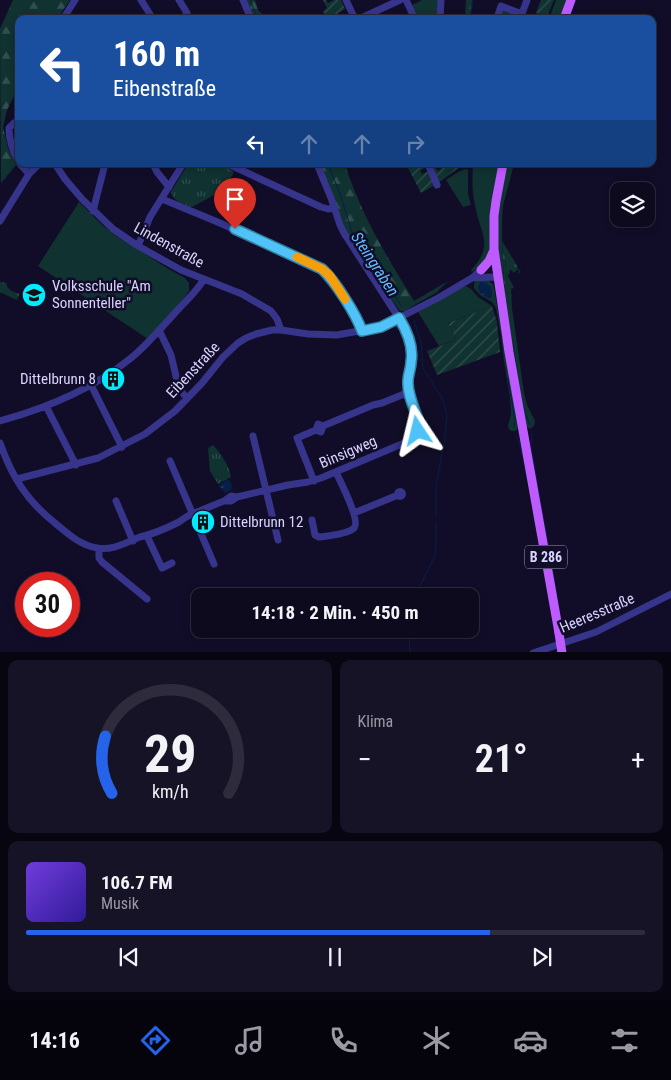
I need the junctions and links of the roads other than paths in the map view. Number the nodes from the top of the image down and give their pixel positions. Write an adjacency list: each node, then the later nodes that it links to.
1 (76, 0): 12 (street)
2 (141, 0): 13 (street)
3 (179, 0): 14 (street)
4 (243, 0): 15 (street)
5 (346, 0): 16 (street)
6 (400, 0): 17 (street)
7 (406, 0): 18 (street)
8 (441, 0): 19 (street)
9 (527, 0): 22 (street)
10 (571, 0): 23 (main road)
11 (502, 3): 20 (street); 21 (street)
12 (66, 15)
13 (150, 15)
14 (186, 15)
15 (249, 15)
16 (353, 15)
17 (368, 15)
18 (413, 15)
19 (440, 15)
20 (498, 15)
21 (520, 15)
22 (521, 15)
23 (565, 15)
24 (14, 123): 25 (street)
25 (15, 153)
26 (23, 167): 36 (street)
27 (36, 167): 36 (street)
28 (57, 167): 41 (street, Lindenstraße)
29 (104, 167): 41 (street)
30 (155, 167): 38 (street)
31 (182, 167): 38 (street)
32 (234, 167): 40 (street)
33 (318, 167): 40 (street, Binsigweg)
34 (429, 167): 37 (street)
35 (502, 167): 44 (main road, B 286)
36 (30, 174): 42 (street)
37 (437, 185)
38 (169, 187): 39 (street)
39 (162, 199): 43 (street); 52 (street)
40 (334, 208): 49 (street, Binsigweg)
41 (93, 211): 43 (street, Lindenstraße)
42 (0, 221)
43 (138, 246): 48 (street, Lindenstraße)
44 (494, 249): 45 (main road); 46 (main road, B 286)
45 (480, 270): 46 (main road); 47 (street)
46 (497, 274): 47 (street); 81 (main road, B 286, bridge)
47 (472, 278): 49 (street, Eibenstraße)
48 (204, 279): 50 (street); 51 (street, Lindenstraße)
49 (399, 318): 52 (street, Eibenstraße); 54 (street, Binsigweg)
50 (159, 330): 53 (street); 55 (street)
51 (281, 330): 52 (street, Eibenstraße); 55 (street, Eibenstraße)
52 (362, 331)
53 (91, 385): 56 (street); 60 (street)
54 (409, 392): 63 (street, Binsigweg); 65 (street, Binsigweg)
55 (187, 398): 60 (street, Eibenstraße)
56 (46, 406): 57 (street); 62 (street)
57 (0, 420)
58 (253, 436): 66 (street)
59 (0, 443): 64 (street)
60 (122, 447): 62 (street, Eibenstraße)
61 (170, 461): 70 (street)
62 (76, 464): 64 (street, Eibenstraße)
63 (336, 472): 65 (street, Binsigweg); 69 (street)
64 (17, 479): 75 (street)
65 (314, 481): 66 (street, Binsigweg)
66 (266, 490): 70 (street, Binsigweg); 74 (street)
67 (398, 494): 69 (street)
68 (116, 501): 73 (street)
69 (354, 513): 71 (street)
70 (192, 514): 72 (street, Binsigweg); 77 (street)
71 (312, 520)
72 (147, 536): 73 (street, Binsigweg); 76 (street)
73 (133, 540): 75 (street, Binsigweg)
74 (278, 540)
75 (98, 549): 79 (street)
76 (172, 563)
77 (214, 564)
78 (671, 594): 80 (street, Heeresstraße)
79 (147, 599)
80 (533, 652)
81 (562, 652)

